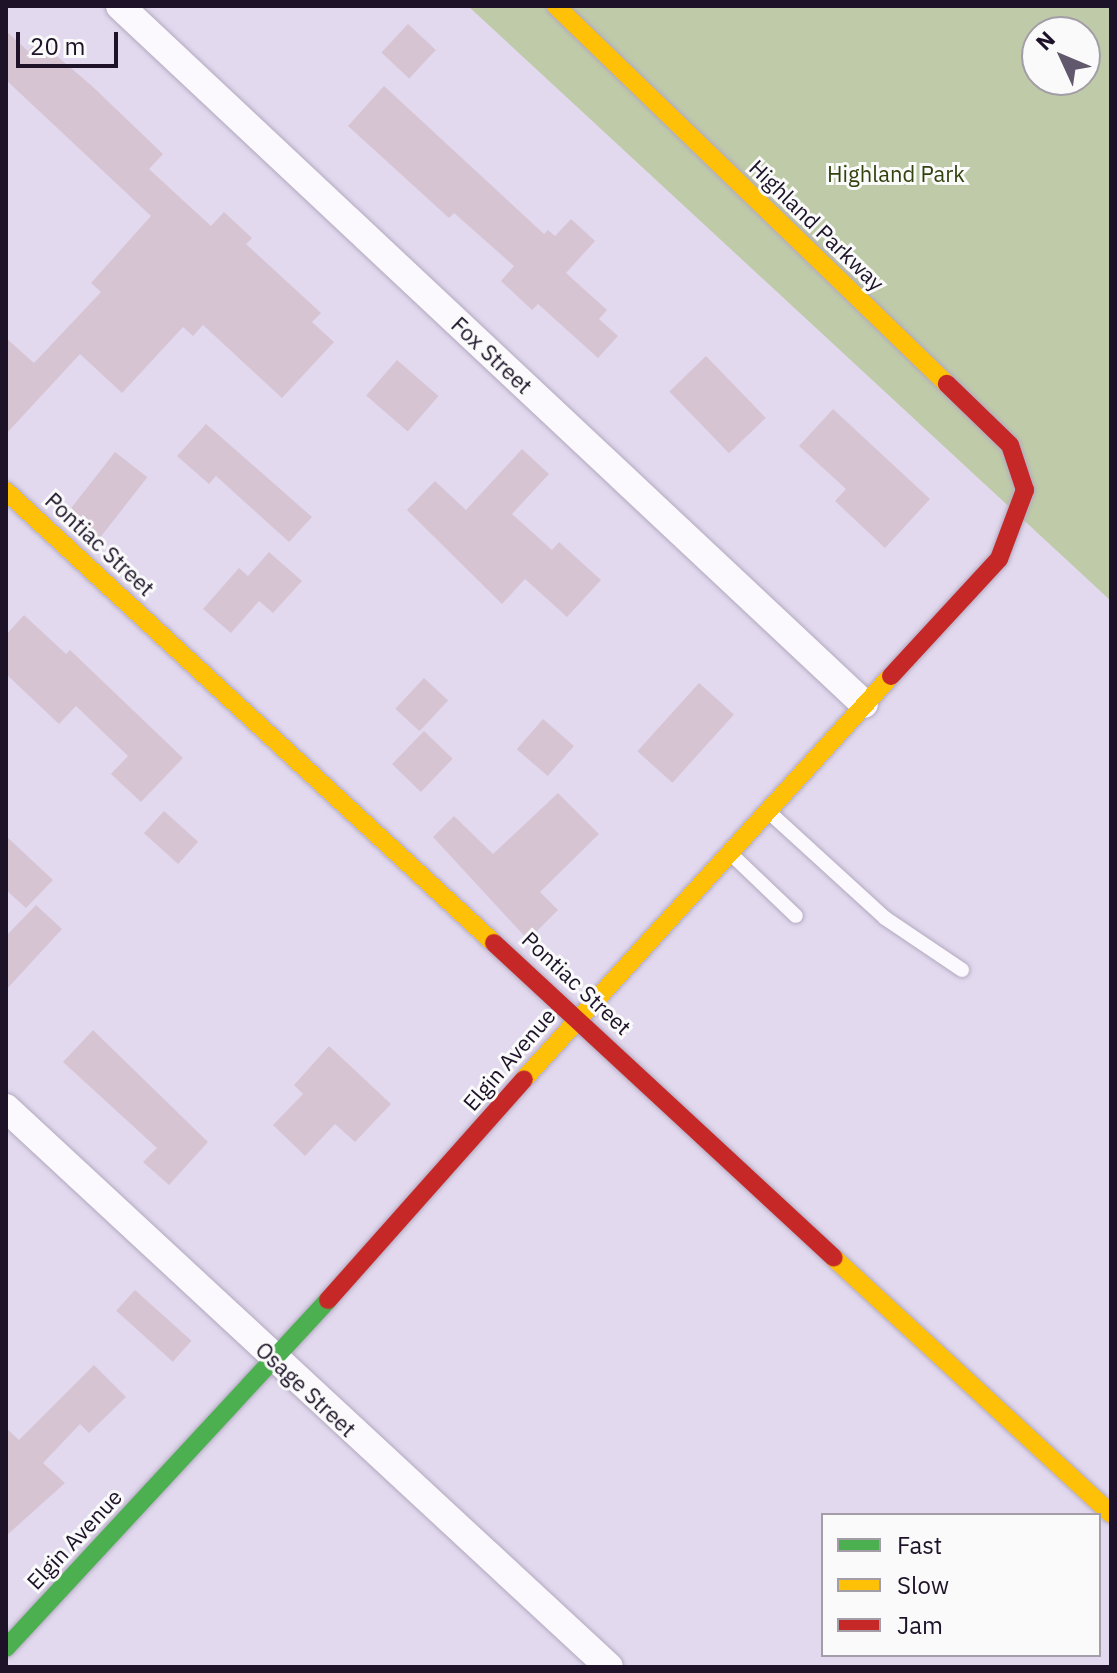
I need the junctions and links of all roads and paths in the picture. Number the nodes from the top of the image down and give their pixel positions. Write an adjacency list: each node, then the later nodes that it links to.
1 (120, 6): 5 (street, Fox Street)
2 (556, 6): 3 (street, Highland Parkway)
3 (1025, 490): 5 (street, Elgin Avenue)
4 (6, 491): 10 (street, Pontiac Street)
5 (864, 704): 6 (street, Elgin Avenue)
6 (767, 810): 7 (street, Elgin Avenue); 9 (lane)
7 (729, 852): 8 (lane); 10 (street, Elgin Avenue)
8 (796, 916)
9 (962, 970)
10 (579, 1017): 12 (street, Elgin Avenue); 13 (street, Pontiac Street)
11 (6, 1108): 12 (street, Osage Street)
12 (275, 1360): 14 (street, Elgin Avenue); 15 (street, Osage Street)
13 (1111, 1514)
14 (6, 1648)
15 (609, 1667)

